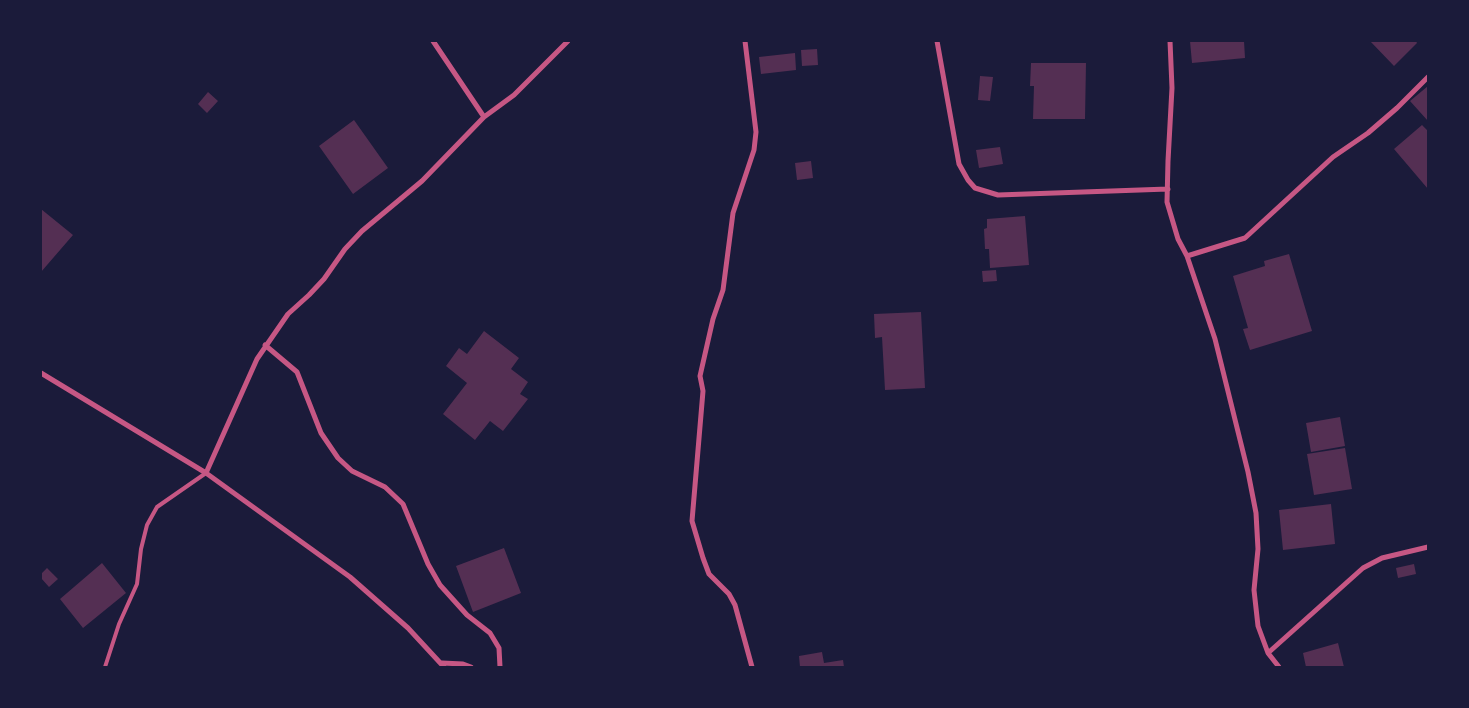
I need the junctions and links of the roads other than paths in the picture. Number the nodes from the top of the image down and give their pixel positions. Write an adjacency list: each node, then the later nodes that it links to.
1 (433, 41): 7 (street)
2 (568, 41): 7 (street)
3 (745, 41): 19 (street)
4 (936, 41): 8 (street)
5 (1170, 41): 8 (street)
6 (1428, 76): 9 (street)
7 (484, 117): 10 (street)
8 (1168, 189): 9 (street)
9 (1187, 256): 14 (street)
10 (265, 345): 12 (street); 18 (street)
11 (41, 373): 12 (street)
12 (206, 473): 15 (street); 16 (lane)
13 (1428, 547): 14 (street)
14 (1268, 653): 20 (street)
15 (443, 665): 17 (street)
16 (105, 667)
17 (471, 667)
18 (500, 667)
19 (752, 667)
20 (1279, 667)

